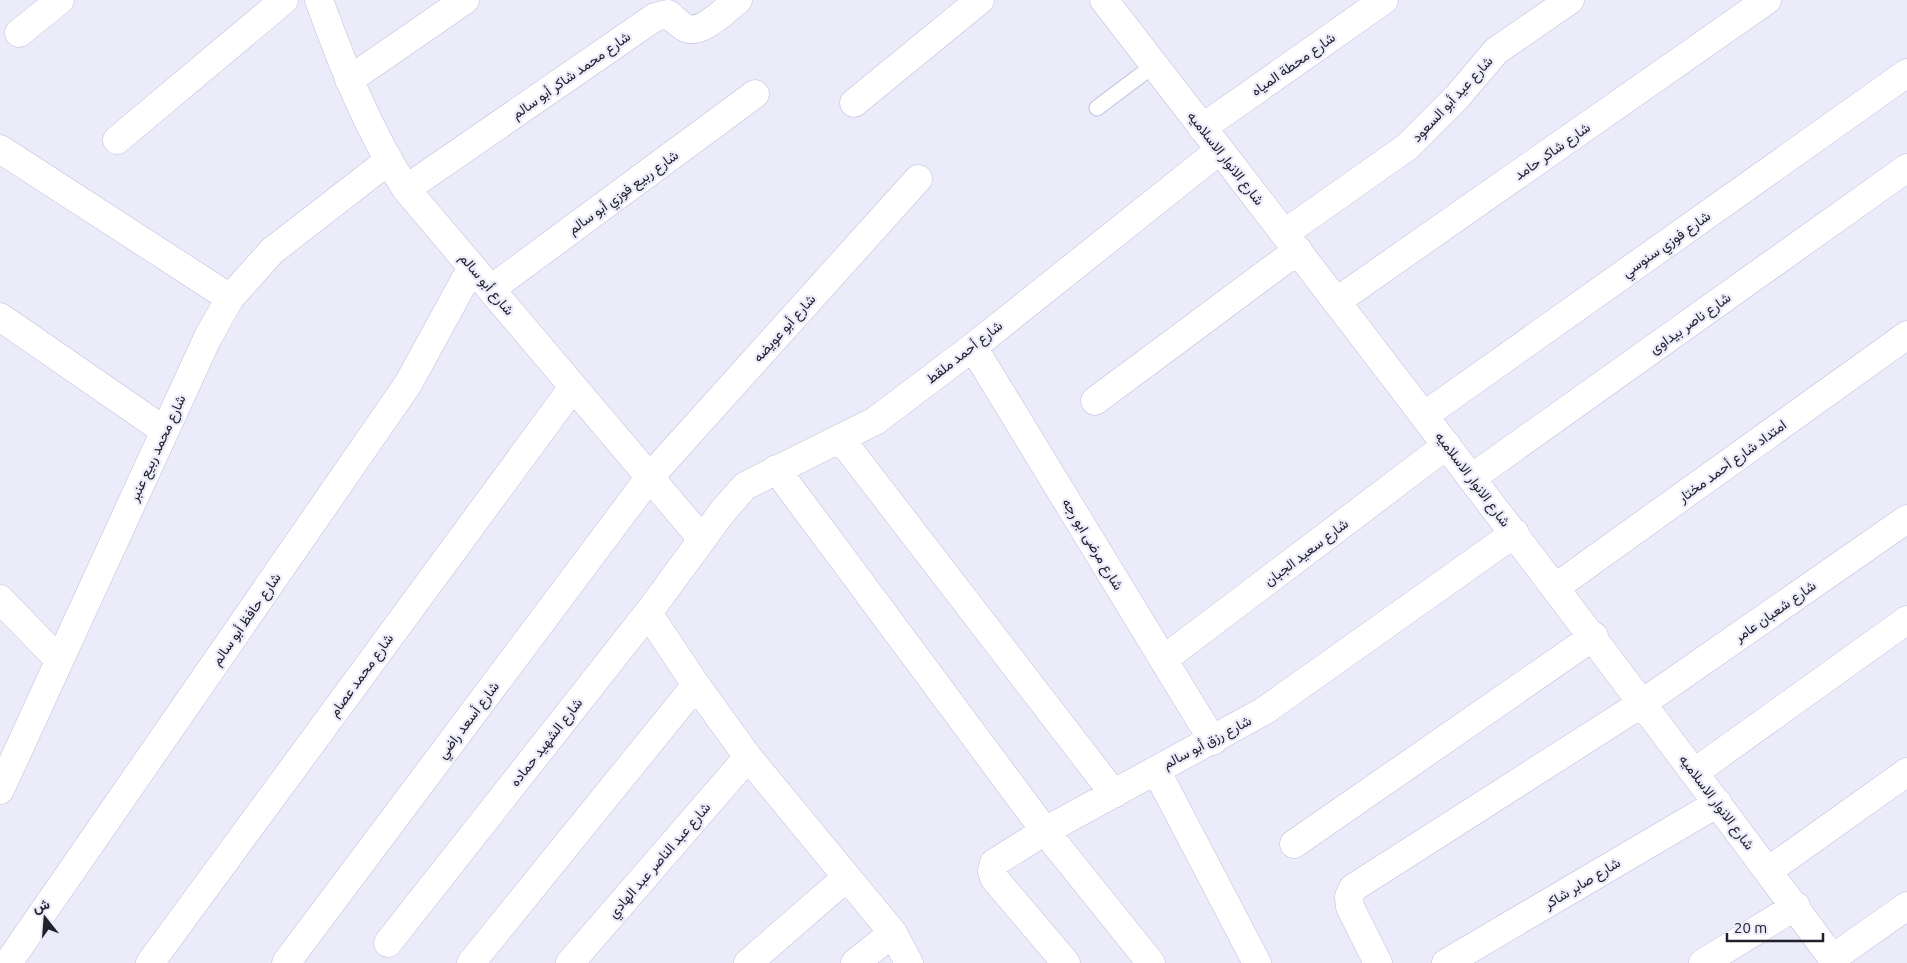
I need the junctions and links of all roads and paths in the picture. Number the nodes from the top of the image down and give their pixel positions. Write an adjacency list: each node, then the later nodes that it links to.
1 (60, 0): 11 (street)
2 (284, 0): 19 (street)
3 (319, 0): 14 (street, شارع أبو سالم)
4 (465, 0): 14 (street)
5 (738, 0): 25 (street, شارع محمد شاكر أبو سالم)
6 (980, 0): 16 (street)
7 (1104, 0): 12 (street, شارع الانوار الاسلاميه)
8 (1384, 0): 18 (street, شارع محطة المياه)
9 (1570, 0): 26 (street, شارع عيد أبو السعود)
10 (1767, 0): 30 (street, شارع شاكر حامد)
11 (19, 33)
12 (1154, 65): 17 (lane); 18 (street, شارع الانوار الاسلاميه)
13 (1907, 73): 36 (street, شارع فوزي سنوسي)
14 (349, 80): 22 (street, شارع أبو سالم)
15 (755, 94): 28 (street, شارع ربيع فوزي أبو سالم)
16 (854, 103)
17 (1097, 108)
18 (1202, 128): 21 (street, شارع الانوار الاسلاميه)
19 (117, 140)
20 (0, 149): 29 (street)
21 (1220, 150): 26 (street, شارع الانوار الاسلاميه); 33 (street, شارع أحمد ملقط)
22 (388, 161): 25 (street, شارع أبو سالم); 29 (street, شارع محمد ربيع عنبر)
23 (1907, 168): 41 (street, شارع ناصر بيداوى)
24 (918, 179): 42 (street, شارع أبو عويضه)
25 (406, 190): 27 (street, شارع أبو سالم)
26 (1291, 241): 30 (street, شارع الانوار الاسلاميه); 35 (street, شارع عيد أبو السعود)
27 (472, 267): 28 (street, شارع أبو سالم); 72 (street, شارع حافظ أبو سالم)
28 (491, 289): 34 (street, شارع أبو سالم)
29 (230, 298): 37 (street, شارع محمد ربيع عنبر)
30 (1337, 301): 36 (street, شارع الانوار الاسلاميه)
31 (0, 317): 37 (street)
32 (1907, 335): 46 (street, امتداد شارع أحمد مختار)
33 (973, 346): 38 (street, شارع أحمد ملقط); 51 (street, شارع مرضى ابو رجه)
34 (573, 387): 42 (street, شارع أبو سالم); 73 (street, شارع محمد عصام)
35 (1095, 401)
36 (1425, 415): 39 (street, شارع الانوار الاسلاميه)
37 (165, 431): 52 (street, شارع محمد ربيع عنبر)
38 (840, 438): 40 (street, شارع أحمد ملقط); 61 (street)
39 (1447, 445): 41 (street, شارع الانوار الاسلاميه); 51 (street, شارع سعيد الجبان)
40 (776, 469): 45 (street, شارع أحمد ملقط); 63 (street)
41 (1473, 477): 44 (street, شارع الانوار الاسلاميه)
42 (650, 478): 45 (street, شارع أبو سالم); 74 (street, شارع أسعد راضي)
43 (1907, 519): 54 (street, شارع شعبان عامر)
44 (1515, 533): 46 (street, شارع الانوار الاسلاميه); 55 (street, شارع رزق أبو سالم)
45 (702, 539): 48 (street, شارع الشهيد حماده)
46 (1556, 586): 50 (street, شارع الانوار الاسلاميه)
47 (0, 599): 52 (street)
48 (648, 613): 53 (street); 70 (street, شارع الشهيد حماده)
49 (1907, 620): 58 (street)
50 (1594, 636): 54 (street, شارع الانوار الاسلاميه); 64 (street)
51 (1164, 659): 55 (street, شارع مرضى ابو رجه)
52 (59, 660): 60 (street, شارع محمد ربيع عنبر)
53 (696, 685): 56 (street); 75 (street)
54 (1644, 702): 58 (street, شارع الانوار الاسلاميه); 83 (street, شارع شعبان عامر)
55 (1214, 741): 57 (street, شارع رزق أبو سالم)
56 (748, 757): 66 (street); 76 (street, شارع عبد الناصر عبد الهادي)
57 (1156, 770): 61 (street, شارع رزق أبو سالم); 82 (street)
58 (1694, 772): 62 (street, شارع الانوار الاسلاميه)
59 (1907, 772): 65 (street)
60 (0, 790)
61 (1114, 794): 63 (street, شارع رزق أبو سالم)
62 (1718, 803): 65 (street, شارع الانوار الاسلاميه); 84 (street, شارع صابر شاكر)
63 (1045, 831): 80 (street, شارع رزق أبو سالم); 81 (street)
64 (1294, 844)
65 (1768, 871): 67 (street, شارع الانوار الاسلاميه)
66 (847, 877): 69 (street); 77 (street)
67 (1796, 906): 71 (street, شارع الانوار الاسلاميه); 85 (street)
68 (1907, 906): 71 (street)
69 (893, 933): 78 (street); 79 (street)
70 (388, 943)
71 (1835, 960)
72 (8, 963)
73 (150, 963)
74 (286, 963)
75 (471, 963)
76 (570, 963)
77 (748, 963)
78 (855, 963)
79 (909, 963)
80 (1066, 963)
81 (1151, 963)
82 (1257, 963)
83 (1378, 963)
84 (1446, 963)
85 (1704, 963)

